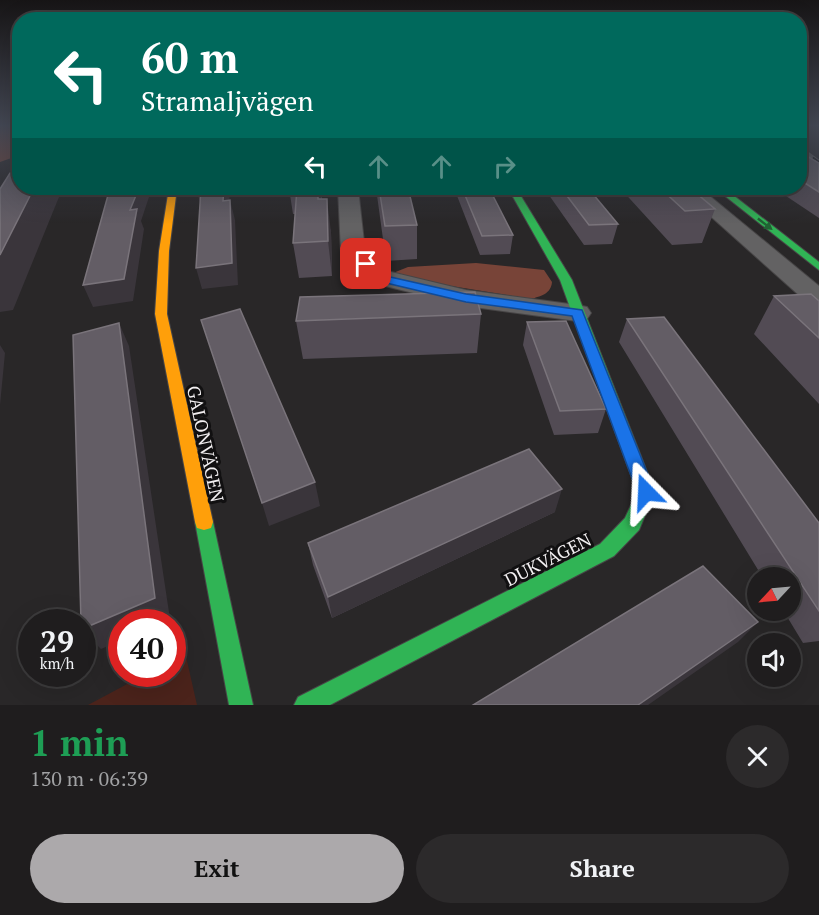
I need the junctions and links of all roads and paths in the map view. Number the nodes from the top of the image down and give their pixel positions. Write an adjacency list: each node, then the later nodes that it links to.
1 (172, 195): 11 (street, GALONVÄGEN)
2 (349, 195): 10 (street)
3 (516, 195): 10 (street, DUKVÄGEN)
4 (697, 195): 9 (street)
5 (728, 195): 8 (street, one-way to 8)
6 (749, 195): 7 (street)
7 (784, 221)
8 (819, 267)
9 (819, 299)
10 (577, 313): 12 (street, DUKVÄGEN)
11 (241, 705)
12 (306, 705)

